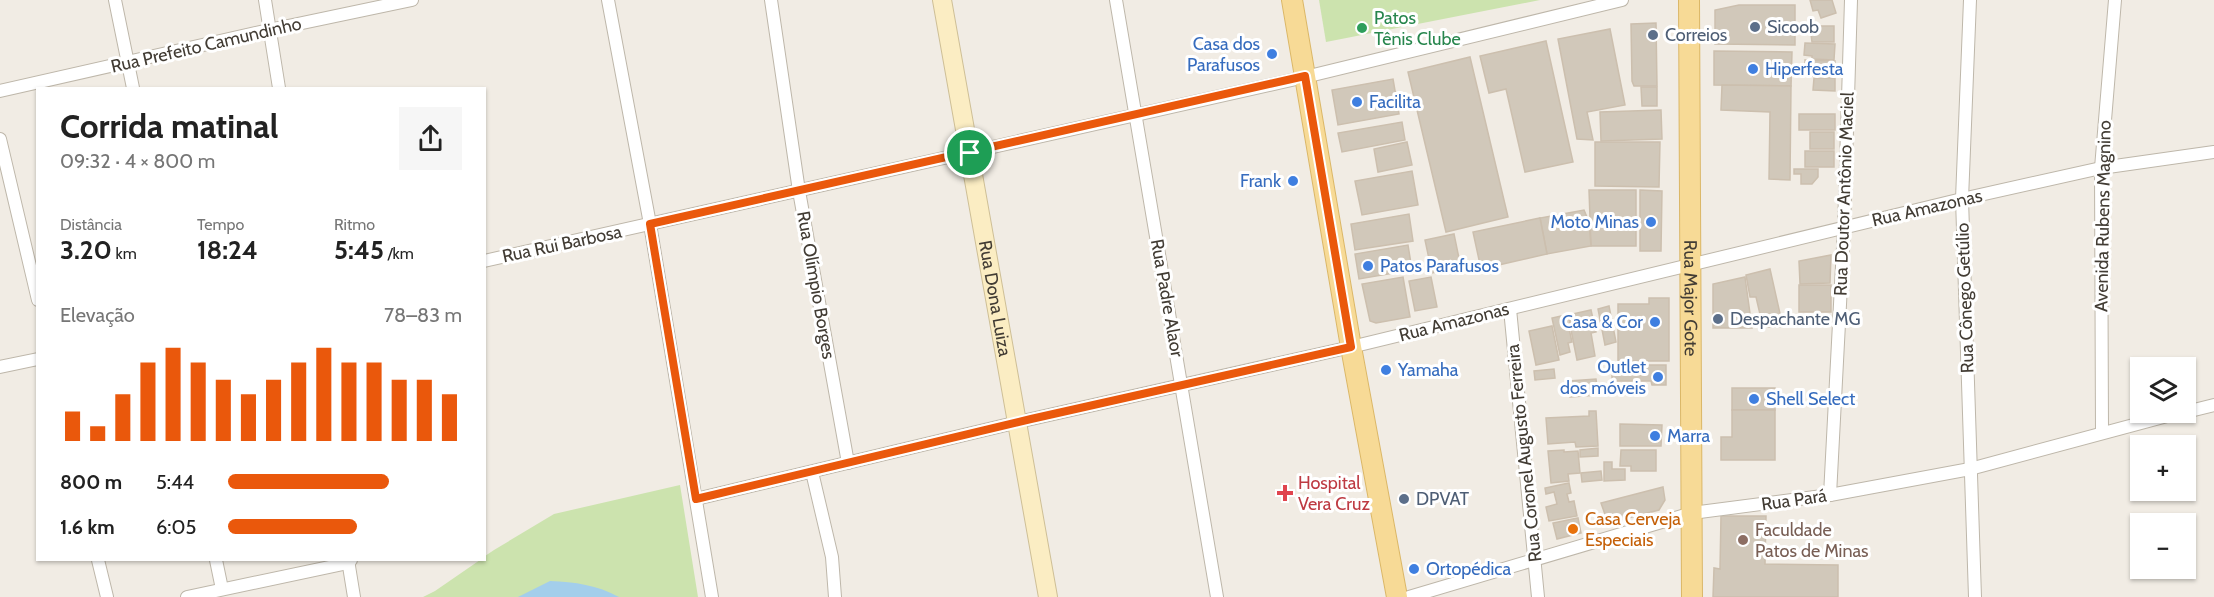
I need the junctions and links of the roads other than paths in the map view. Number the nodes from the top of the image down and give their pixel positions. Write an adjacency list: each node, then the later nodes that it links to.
1 (115, 0): 15 (street)
2 (265, 0): 14 (street)
3 (412, 0): 14 (street, Rua Prefeito Camundinho)
4 (608, 0): 27 (street)
5 (771, 0): 25 (street, Rua Olímpio Borges)
6 (942, 0): 23 (street, Rua Dona Luiza)
7 (1116, 0): 20 (street, Rua Padre Alaor)
8 (1292, 0): 16 (main road)
9 (1622, 0): 16 (street, Rua Rui Barbosa)
10 (1689, 0): 30 (main road, Rua Major Gote)
11 (1851, 0): 28 (street, Rua Doutor Antônio Maciel)
12 (1970, 0): 26 (street, Rua Cônego Getúlio)
13 (2115, 0): 24 (street, Avenida Rubens Magnino)
14 (269, 30): 15 (street, Rua Prefeito Camundinho); 18 (street)
15 (129, 62): 17 (street); 19 (street, Rua Prefeito Camundinho)
16 (1305, 76): 20 (street, Rua Rui Barbosa); 33 (main road)
17 (133, 87)
18 (279, 87)
19 (0, 92)
20 (1135, 115): 23 (street, Rua Rui Barbosa); 36 (street, Rua Padre Alaor)
21 (0, 139): 31 (street)
22 (2214, 152): 24 (street, Rua Amazonas)
23 (970, 153): 25 (street, Rua Rui Barbosa); 39 (street, Rua Dona Luiza)
24 (2101, 168): 26 (street, Rua Amazonas); 41 (street, Avenida Rubens Magnino)
25 (800, 191): 27 (street, Rua Rui Barbosa); 42 (street, Rua Olímpio Borges)
26 (1962, 199): 28 (street, Rua Amazonas); 43 (street, Rua Cônego Getúlio)
27 (650, 224): 29 (street, Rua Rui Barbosa); 46 (street)
28 (1844, 228): 30 (street, Rua Amazonas); 45 (street, Rua Doutor Antônio Maciel)
29 (486, 261)
30 (1691, 265): 32 (street, Rua Amazonas); 47 (main road, Rua Major Gote)
31 (36, 292)
32 (1510, 309): 33 (street, Rua Amazonas); 48 (street, Rua Coronel Augusto Ferreira)
33 (1351, 347): 36 (street, Rua Amazonas); 60 (main road)
34 (36, 359): 35 (street)
35 (0, 367)
36 (1182, 385): 39 (street, Rua Amazonas); 59 (street, Rua Padre Alaor)
37 (2214, 405): 38 (street, Rua Pará)
38 (2196, 409)
39 (1017, 422): 42 (street, Rua Amazonas); 58 (street, Rua Dona Luiza)
40 (2139, 423): 41 (street, Rua Pará)
41 (2102, 432): 43 (street, Rua Pará)
42 (848, 463): 44 (street, Rua Amazonas)
43 (1970, 469): 45 (street, Rua Pará); 64 (street, Rua Cônego Getúlio)
44 (812, 472): 46 (street, Rua Amazonas); 57 (street)
45 (1830, 495): 47 (street, Rua Pará)
46 (696, 499): 56 (street)
47 (1692, 513): 48 (street, Rua Pará); 63 (main road, Rua Major Gote)
48 (1534, 560): 61 (street, Rua Pará); 62 (street, Rua Coronel Augusto Ferreira)
49 (98, 561): 53 (street)
50 (216, 561): 52 (street)
51 (349, 561): 52 (street); 55 (street)
52 (222, 589): 54 (street)
53 (106, 597)
54 (187, 597)
55 (354, 597)
56 (712, 597)
57 (835, 597)
58 (1048, 597)
59 (1217, 597)
60 (1397, 597)
61 (1409, 597)
62 (1538, 597)
63 (1692, 597)
64 (1976, 597)

